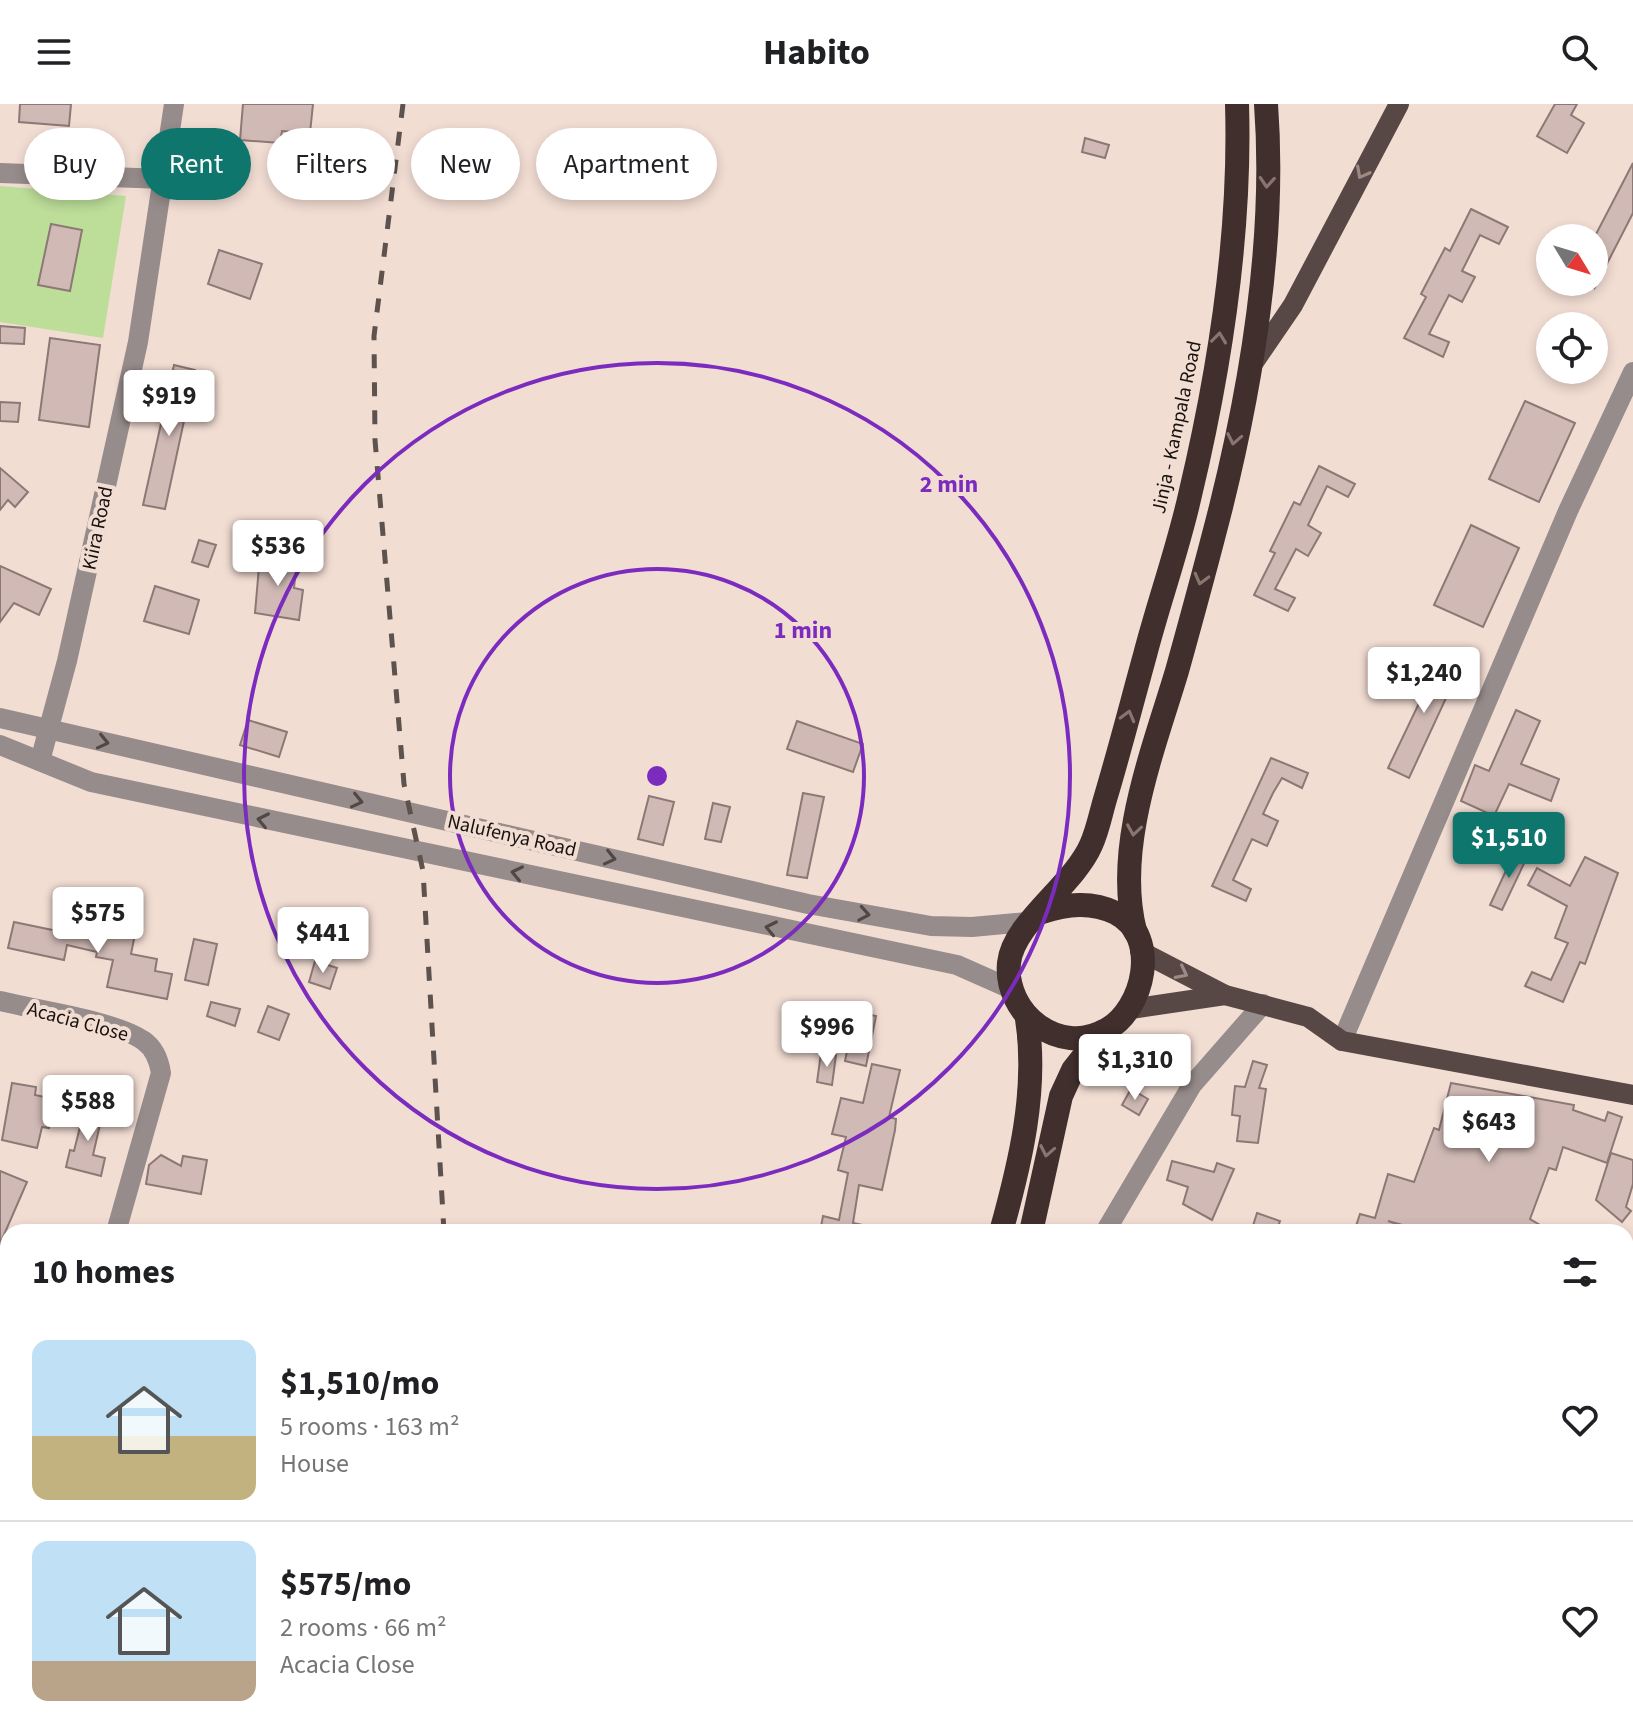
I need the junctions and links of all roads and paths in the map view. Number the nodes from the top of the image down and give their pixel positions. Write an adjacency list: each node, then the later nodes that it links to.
1 (174, 104): 5 (street, Kiira Road)
2 (1237, 104): 15 (highway, Jinja - Kampala Road, one-way to 2)
3 (1266, 104): 10 (highway, one-way to 10)
4 (1399, 104): 10 (main road, one-way to 10)
5 (171, 128)
6 (0, 173): 7 (street)
7 (141, 178)
8 (161, 200): 12 (street, Kiira Road)
9 (1633, 372): 24 (street)
10 (1247, 373): 16 (highway, one-way to 16)
11 (0, 718): 12 (street, Nalufenya Road)
12 (48, 729): 14 (street, Kiira Road); 15 (street, Nalufenya Road, one-way to 15)
13 (0, 745): 14 (street, Nalufenya Road)
14 (40, 761): 17 (street, Nalufenya Road, one-way to 14)
15 (1034, 917): 16 (highway); 17 (highway)
16 (1138, 941): 18 (main road, one-way to 18); 21 (highway)
17 (1009, 988): 22 (highway)
18 (1225, 995): 20 (main road); 21 (main road)
19 (0, 1001): 26 (street, Acacia Close)
20 (1263, 1004): 24 (main road); 29 (street)
21 (1131, 1009): 23 (highway)
22 (1027, 1019): 23 (highway); 27 (highway)
23 (1103, 1032): 28 (highway, one-way to 28)
24 (1342, 1041): 25 (main road)
25 (1633, 1095)
26 (118, 1224)
27 (1003, 1224)
28 (1033, 1224)
29 (1110, 1224)

